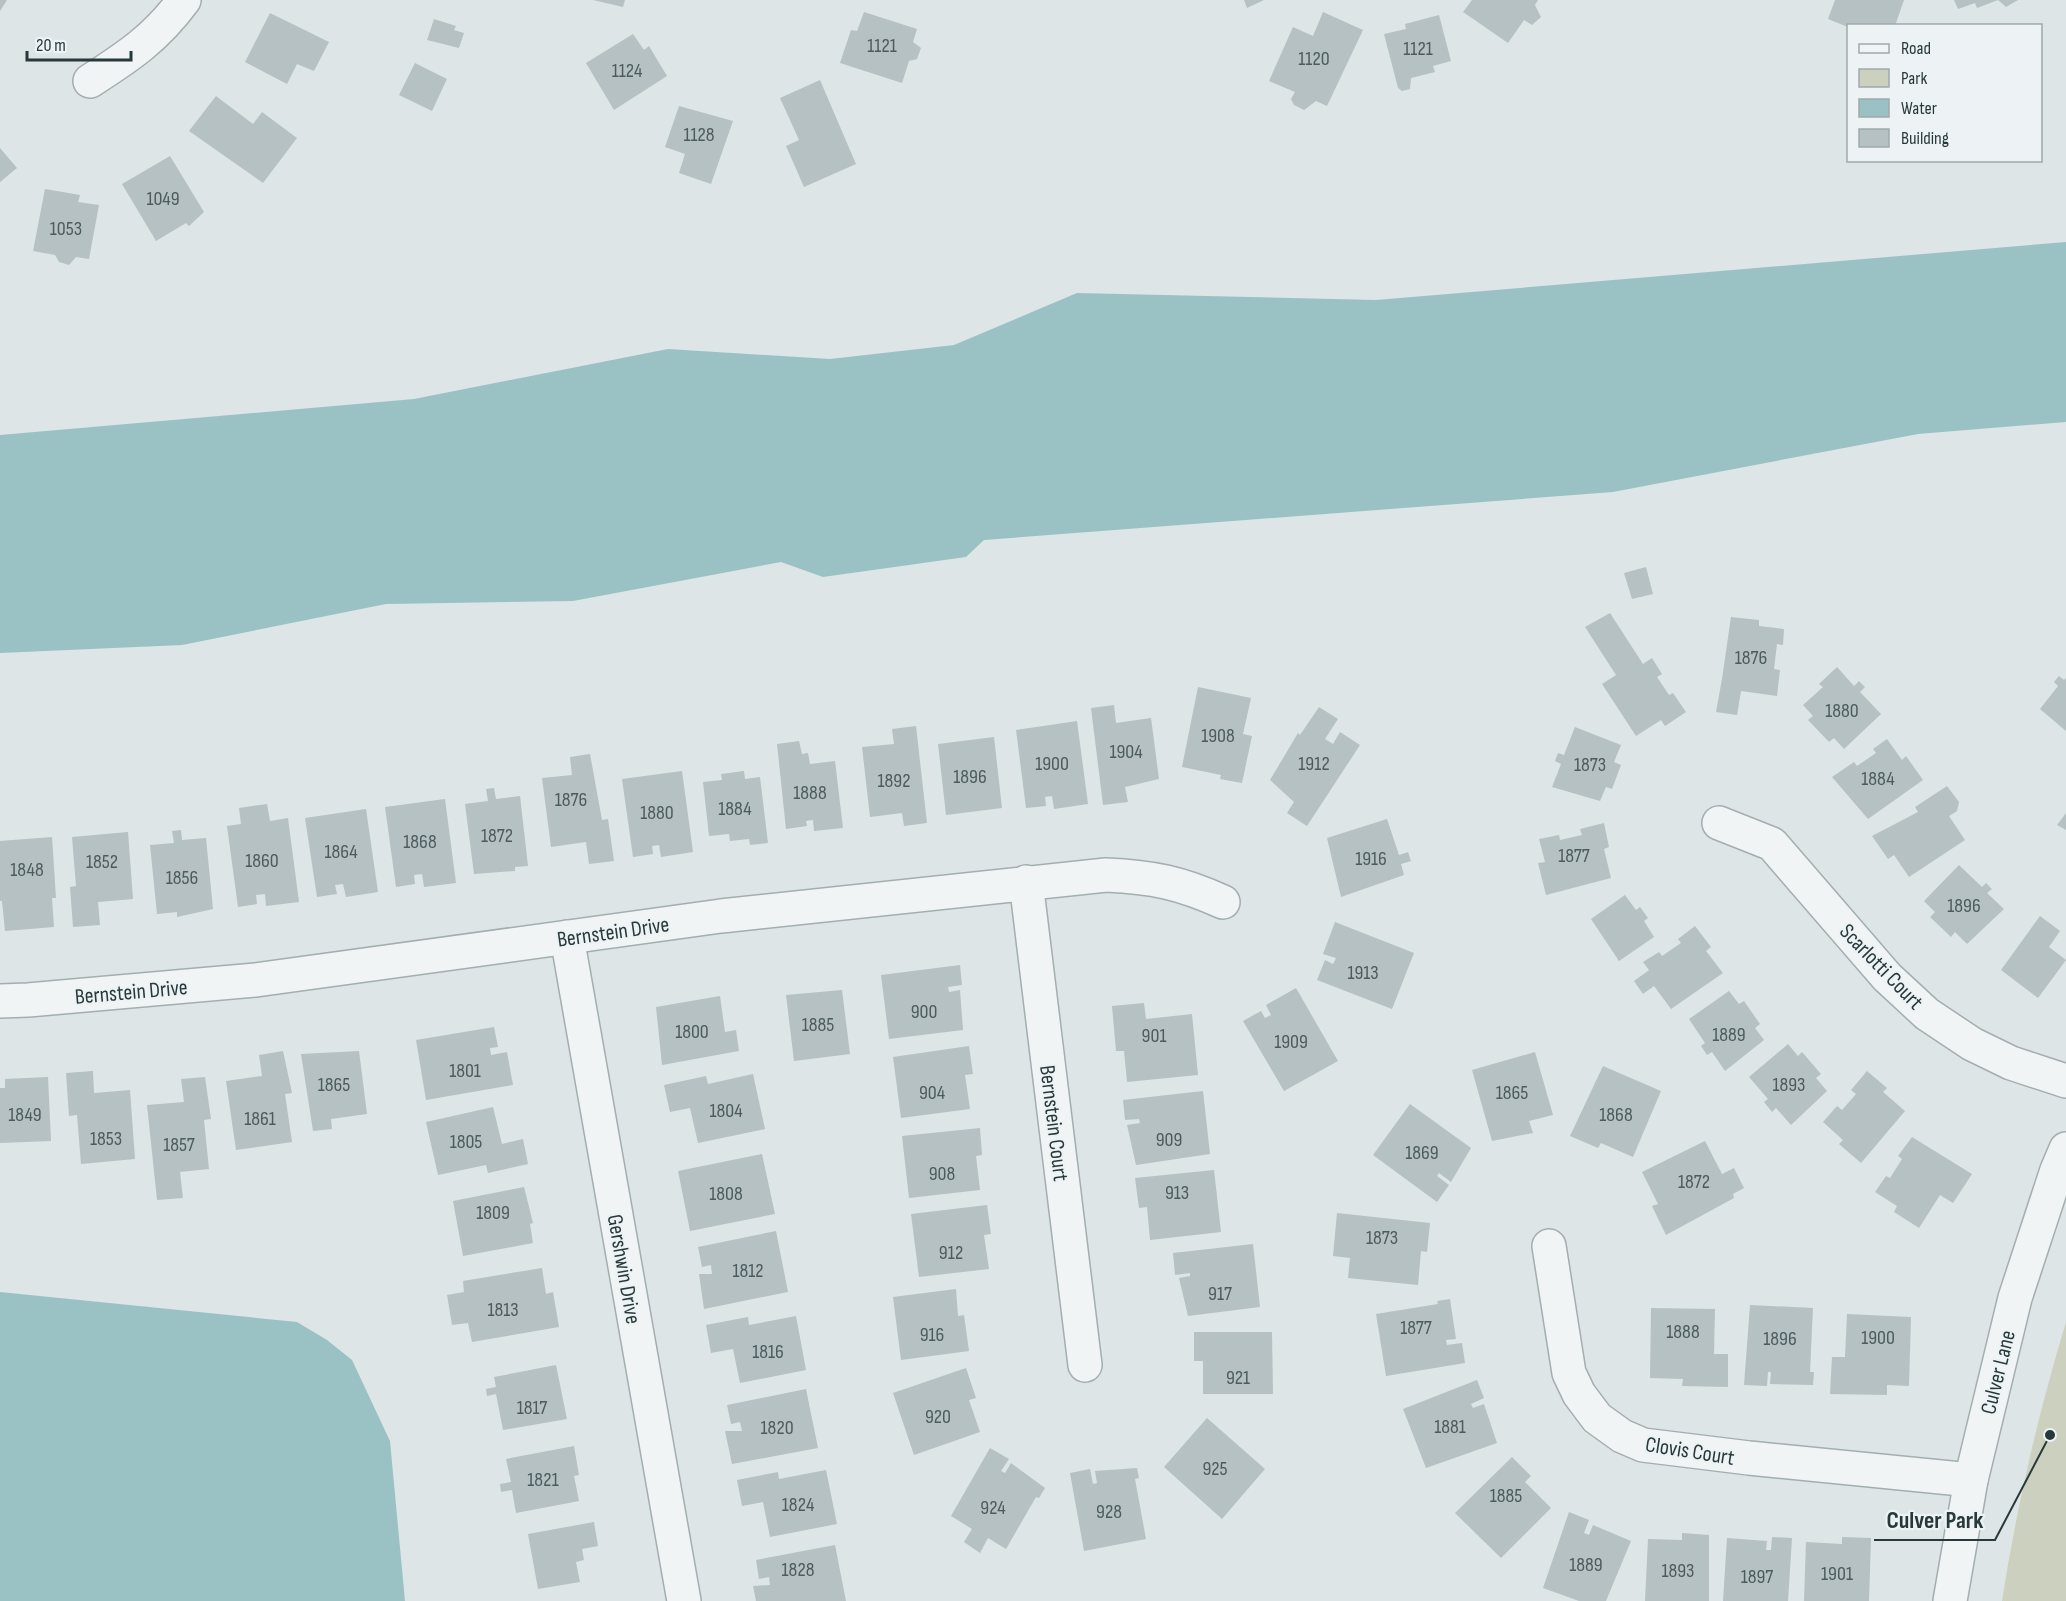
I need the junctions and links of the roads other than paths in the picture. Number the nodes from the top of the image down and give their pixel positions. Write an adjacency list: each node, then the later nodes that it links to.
1 (184, 0): 2 (street)
2 (90, 81)
3 (1719, 823): 8 (street, Scarlotti Court)
4 (1026, 882): 5 (street, Bernstein Drive); 6 (street, Bernstein Drive); 11 (street, Bernstein Court)
5 (1223, 902)
6 (567, 937): 7 (street, Bernstein Drive); 13 (street, Gershwin Drive)
7 (0, 1001)
8 (2066, 1081)
9 (2066, 1149): 12 (street, Culver Lane)
10 (1549, 1246): 12 (street, Clovis Court)
11 (1085, 1365)
12 (1971, 1480): 14 (street, Culver Lane)
13 (684, 1601)
14 (1950, 1601)

